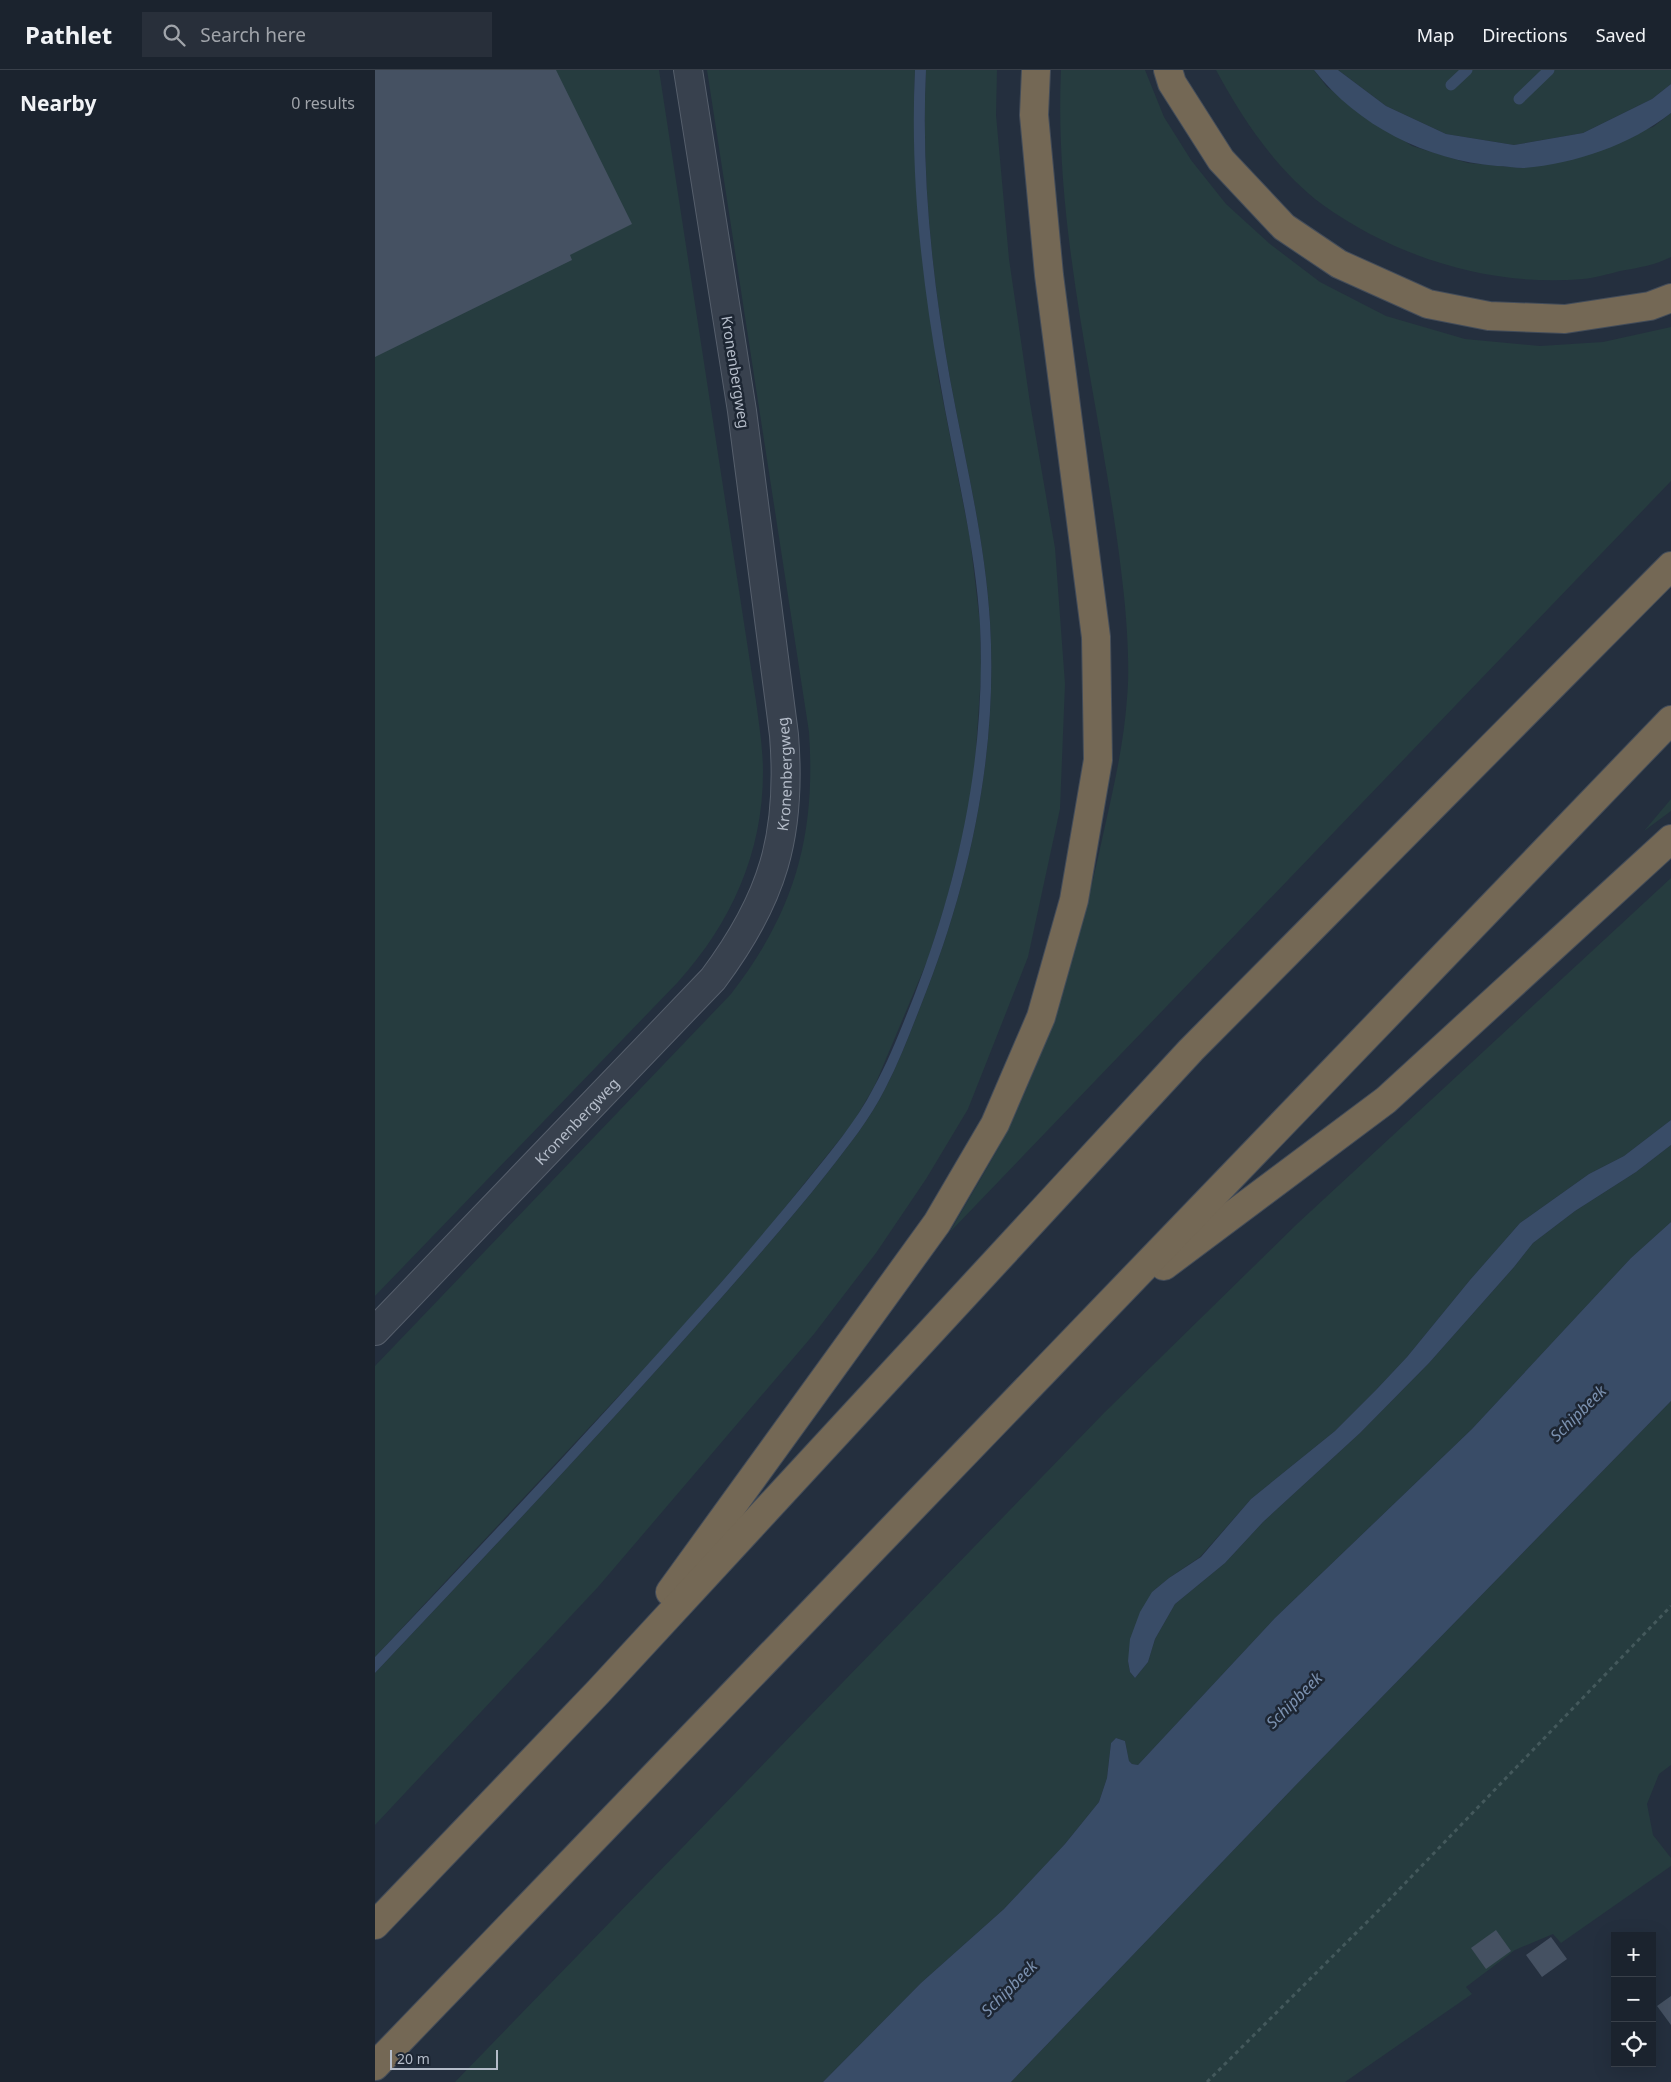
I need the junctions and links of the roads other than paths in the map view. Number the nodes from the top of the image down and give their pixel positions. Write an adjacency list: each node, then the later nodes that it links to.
1 (688, 70): 9 (street, Kronenbergweg)
2 (1036, 70): 10 (highway)
3 (1168, 70): 4 (highway)
4 (1671, 298)
5 (1671, 566): 10 (highway)
6 (1671, 720): 8 (highway)
7 (1671, 839): 8 (highway)
8 (1098, 1316): 12 (highway)
9 (375, 1331)
10 (599, 1691): 11 (highway)
11 (375, 1925)
12 (375, 2066)

